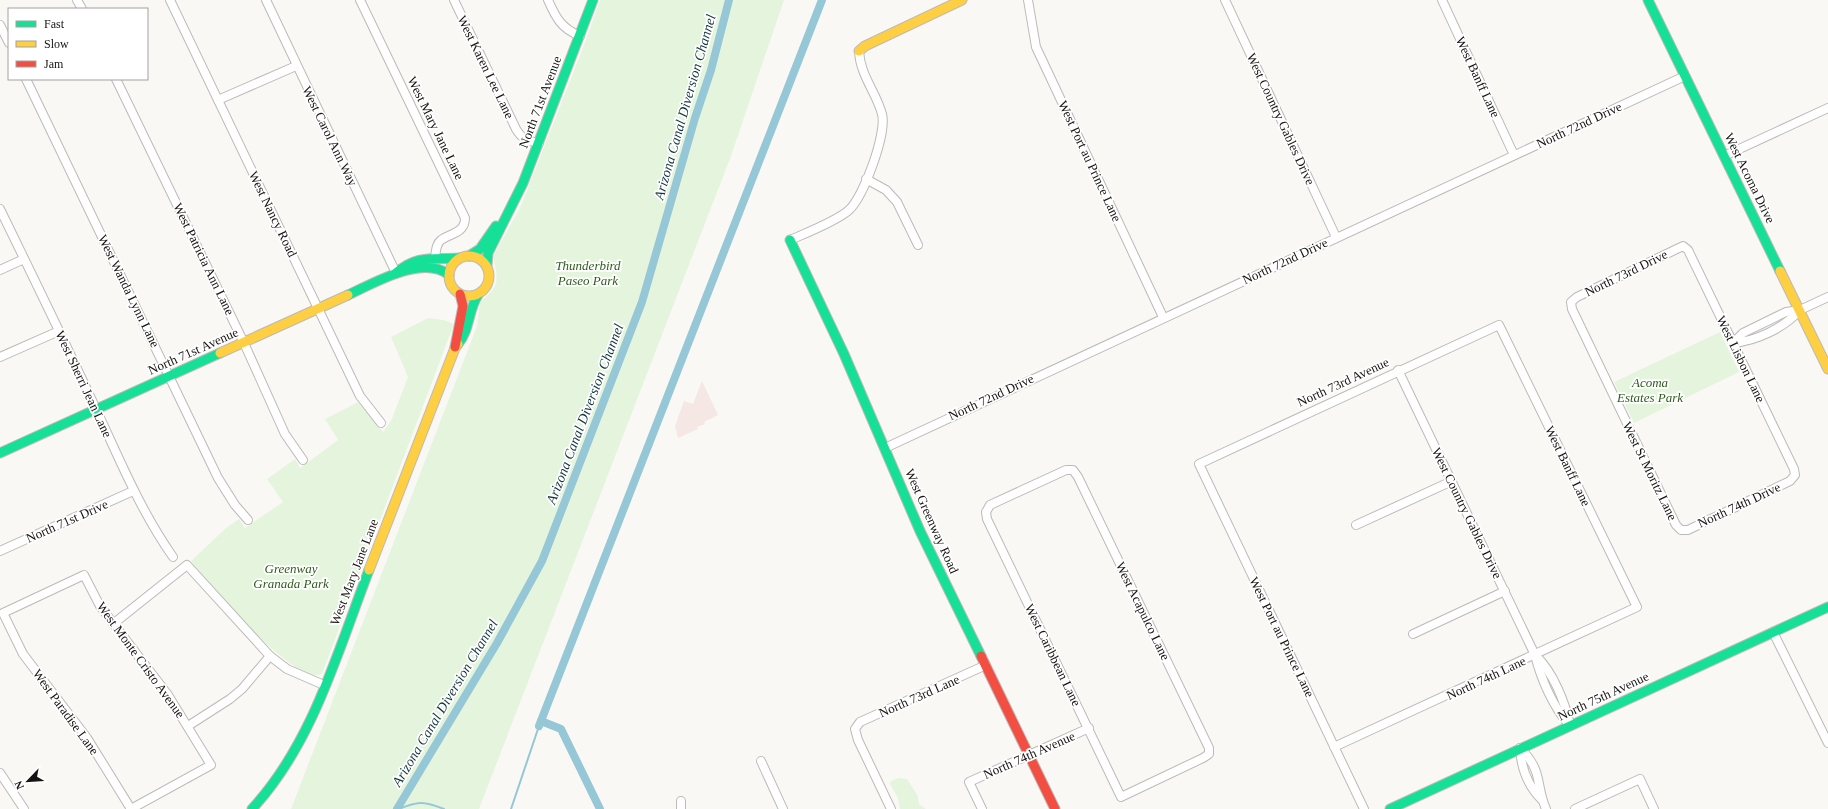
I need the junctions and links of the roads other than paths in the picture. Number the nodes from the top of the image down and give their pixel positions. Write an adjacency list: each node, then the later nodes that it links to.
1 (170, 0): 20 (street, West Nancy Road)
2 (266, 0): 16 (street, West Carol Ann Way)
3 (360, 0): 33 (street, West Mary Jane Lane)
4 (454, 0): 22 (street, West Karen Lee Lane)
5 (548, 0): 13 (street)
6 (593, 0): 13 (street, North 71st Avenue)
7 (962, 0): 15 (street)
8 (1028, 0): 46 (street, West Port au Prince Lane)
9 (1225, 0): 28 (street, West Country Gables Drive)
10 (1442, 0): 23 (street, West Banff Lane)
11 (1648, 0): 17 (street, West Acoma Drive)
12 (0, 25): 14 (street)
13 (580, 36): 22 (street, North 71st Avenue)
14 (8, 41)
15 (859, 51): 25 (street)
16 (296, 66): 20 (street); 38 (street, West Carol Ann Way)
17 (1685, 76): 23 (street, North 72nd Drive); 24 (street, West Acoma Drive)
18 (26, 80): 57 (street, West Wanda Lynn Lane)
19 (116, 80): 51 (street, West Patricia Ann Lane)
20 (218, 100): 44 (street, West Nancy Road)
21 (1828, 108): 24 (street)
22 (539, 143): 27 (street, North 71st Avenue)
23 (1514, 154): 28 (street, North 72nd Drive)
24 (1724, 156): 45 (street, West Acoma Drive)
25 (866, 178): 29 (street); 30 (street)
26 (0, 209): 35 (street, West Sherri Jean Lane)
27 (508, 212): 32 (street, North 71st Avenue); 36 (street, North 71st Avenue)
28 (1336, 237): 46 (street, North 72nd Drive)
29 (790, 240): 60 (street, West Greenway Road)
30 (918, 245)
31 (1683, 246): 43 (street, North 73rd Drive); 52 (street, West Lisbon Lane)
32 (470, 256): 34 (street, North 71st Avenue); 36 (street)
33 (435, 257): 34 (street, North 71st Avenue); 38 (street, North 71st Avenue)
34 (460, 258): 39 (street)
35 (24, 259): 37 (street); 50 (street, West Sherri Jean Lane)
36 (486, 265): 41 (street, North 71st Avenue)
37 (0, 270)
38 (396, 272): 39 (street, North 71st Avenue); 44 (street, North 71st Avenue)
39 (449, 275): 40 (street)
40 (460, 294): 41 (street); 53 (street, West Mary Jane Lane)
41 (478, 295): 53 (street, West Mary Jane Lane)
42 (1828, 297): 45 (street)
43 (1571, 302): 70 (street, West St Moritz Lane)
44 (318, 307): 51 (street, North 71st Avenue); 59 (street, West Nancy Road)
45 (1800, 310): 47 (street); 49 (street); 55 (street, West Acoma Drive)
46 (1163, 317): 60 (street, North 72nd Drive)
47 (1770, 320): 49 (street); 52 (street)
48 (1499, 325): 56 (street, North 73rd Avenue); 74 (street, West Banff Lane)
49 (1775, 328): 52 (street)
50 (59, 330): 54 (street); 58 (street, West Sherri Jean Lane)
51 (244, 343): 57 (street, North 71st Avenue); 62 (street, West Patricia Ann Lane)
52 (1733, 343): 65 (street, West Lisbon Lane)
53 (455, 348): 83 (street, West Mary Jane Lane)
54 (0, 357)
55 (1828, 369)
56 (1398, 370): 63 (street, North 73rd Avenue); 66 (street, West Country Gables Drive)
57 (170, 376): 58 (street, North 71st Avenue); 68 (street, West Wanda Lynn Lane)
58 (97, 410): 61 (street, North 71st Avenue); 67 (street, West Sherri Jean Lane)
59 (381, 423)
60 (885, 448): 82 (street, West Greenway Road)
61 (0, 453)
62 (304, 460)
63 (1199, 464): 88 (street, West Port au Prince Lane)
64 (1073, 470): 86 (street, West Caribbean Lane); 93 (street, West Acapulco Lane)
65 (1795, 476): 70 (street, North 74th Drive)
66 (1452, 481): 69 (street); 73 (street, West Country Gables Drive)
67 (133, 491): 71 (street, North 71st Drive); 72 (street, West Sherri Jean Lane)
68 (248, 520)
69 (1356, 525)
70 (1681, 530)
71 (0, 550)
72 (173, 557)
73 (1505, 591): 79 (street); 80 (street, West Country Gables Drive)
74 (1637, 607): 80 (street, North 74th Lane)
75 (1828, 607): 78 (street, North 75th Avenue)
76 (3, 614): 77 (street, West Monte Cristo Avenue); 95 (street, West Paradise Lane)
77 (112, 624): 81 (street); 84 (street, West Monte Cristo Avenue)
78 (1773, 632): 85 (street, North 75th Avenue); 87 (street)
79 (1413, 634)
80 (1535, 655): 85 (street, West Country Gables Drive); 88 (street, North 74th Lane)
81 (270, 656): 83 (street); 84 (street)
82 (986, 665): 90 (street, West Greenway Road); 98 (street, North 73rd Lane)
83 (324, 685): 96 (street, West Mary Jane Lane)
84 (188, 726): 95 (street, West Monte Cristo Avenue)
85 (1570, 726): 89 (street, North 75th Avenue)
86 (1089, 728): 90 (street, North 74th Avenue); 93 (street, West Caribbean Lane)
87 (1828, 743)
88 (1334, 747): 101 (street, West Port au Prince Lane)
89 (1520, 748): 102 (street, North 75th Avenue); 103 (street)
90 (1029, 755): 99 (street, North 74th Avenue); 100 (street, West Greenway Road)
91 (761, 761): 97 (street)
92 (0, 773): 94 (street)
93 (1121, 797)
94 (24, 809)
95 (130, 809)
96 (252, 809)
97 (783, 809)
98 (891, 809)
99 (982, 809)
100 (1055, 809)
101 (1364, 809)
102 (1390, 809)
103 (1546, 809)
104 (1575, 809): 105 (street)
105 (1654, 809)

